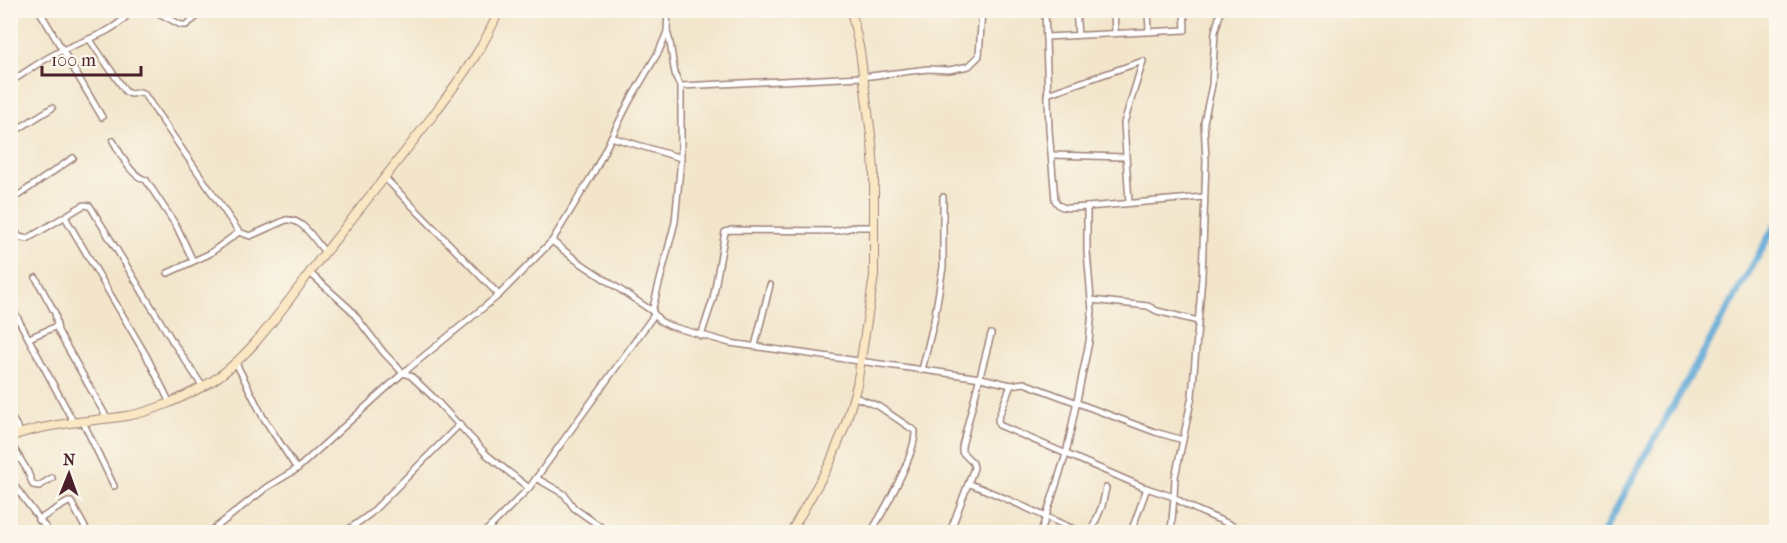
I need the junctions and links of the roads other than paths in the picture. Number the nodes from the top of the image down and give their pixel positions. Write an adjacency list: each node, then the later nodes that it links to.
1 (39, 10): 21 (street)
2 (132, 10): 20 (street)
3 (153, 10): 14 (street)
4 (499, 10): 35 (street)
5 (668, 10): 15 (street)
6 (851, 10): 22 (street)
7 (982, 10): 22 (street)
8 (1045, 10): 19 (street)
9 (1076, 10): 18 (street)
10 (1114, 10): 17 (street)
11 (1148, 10): 16 (street)
12 (1184, 10): 16 (street)
13 (1221, 10): 37 (street)
14 (201, 14)
15 (667, 32): 24 (street); 29 (street)
16 (1149, 32): 17 (street)
17 (1115, 33): 18 (street)
18 (1078, 35): 19 (street)
19 (1046, 37): 25 (street)
20 (90, 40): 21 (street); 44 (street)
21 (63, 50): 23 (street); 27 (street)
22 (862, 76): 24 (street); 43 (street)
23 (10, 82)
24 (681, 86): 34 (street)
25 (1047, 94): 31 (street); 32 (street)
26 (52, 108): 28 (street)
27 (102, 117)
28 (10, 134)
29 (611, 137): 34 (street); 45 (street)
30 (112, 141): 47 (street)
31 (1052, 155): 32 (street); 40 (street)
32 (1125, 157): 39 (street)
33 (73, 158): 38 (street)
34 (681, 158): 55 (street)
35 (385, 178): 46 (street); 52 (street)
36 (943, 197): 64 (street)
37 (1204, 197): 39 (street); 56 (street)
38 (10, 201)
39 (1129, 203): 40 (street)
40 (1087, 207): 53 (street)
41 (65, 217): 42 (street); 68 (street); 70 (street)
42 (10, 222)
43 (874, 227): 59 (street); 62 (street)
44 (239, 232): 46 (street); 47 (street)
45 (552, 241): 52 (street); 55 (street)
46 (325, 252): 49 (street)
47 (193, 261): 48 (street)
48 (168, 273)
49 (310, 273): 63 (street); 65 (street)
50 (36, 278): 57 (street)
51 (770, 285): 61 (street)
52 (498, 295): 65 (street)
53 (1091, 300): 56 (street); 71 (street)
54 (10, 304): 60 (street)
55 (653, 313): 59 (street); 84 (street)
56 (1198, 321): 79 (street)
57 (57, 326): 60 (street); 73 (street)
58 (991, 334): 66 (street)
59 (701, 336): 61 (street)
60 (29, 338): 75 (street)
61 (755, 346): 62 (street)
62 (860, 362): 64 (street); 69 (street)
63 (236, 363): 68 (street); 82 (street)
64 (922, 370): 66 (street)
65 (403, 373): 76 (street); 82 (street)
66 (981, 378): 67 (street); 86 (street)
67 (1011, 385): 71 (street); 81 (street)
68 (203, 387): 70 (street)
69 (855, 397): 102 (street); 103 (street)
70 (170, 403): 73 (street)
71 (1077, 403): 79 (street); 81 (street)
72 (10, 416): 77 (street)
73 (106, 418): 74 (street)
74 (84, 422): 75 (street); 87 (street)
75 (74, 423): 77 (street)
76 (460, 424): 88 (street); 99 (street)
77 (21, 433): 78 (street)
78 (10, 437)
79 (1183, 440): 92 (street)
80 (10, 442): 83 (street)
81 (1066, 454): 90 (street); 94 (street)
82 (297, 469): 98 (street)
83 (52, 478)
84 (536, 478): 88 (street); 101 (street)
85 (10, 479): 91 (street)
86 (970, 484): 94 (street); 104 (street)
87 (114, 486)
88 (529, 488): 100 (street)
89 (1106, 488): 107 (street)
90 (1147, 488): 92 (street); 108 (street)
91 (19, 492): 93 (street); 95 (street)
92 (1174, 497): 109 (street); 110 (street)
93 (10, 498)
94 (1046, 518): 105 (street); 106 (street)
95 (38, 520): 96 (street); 97 (street)
96 (87, 531)
97 (49, 532)
98 (210, 532)
99 (345, 532)
100 (485, 532)
101 (608, 532)
102 (791, 532)
103 (871, 532)
104 (950, 532)
105 (1041, 532)
106 (1082, 532)
107 (1091, 532)
108 (1131, 532)
109 (1171, 532)
110 (1244, 532)

